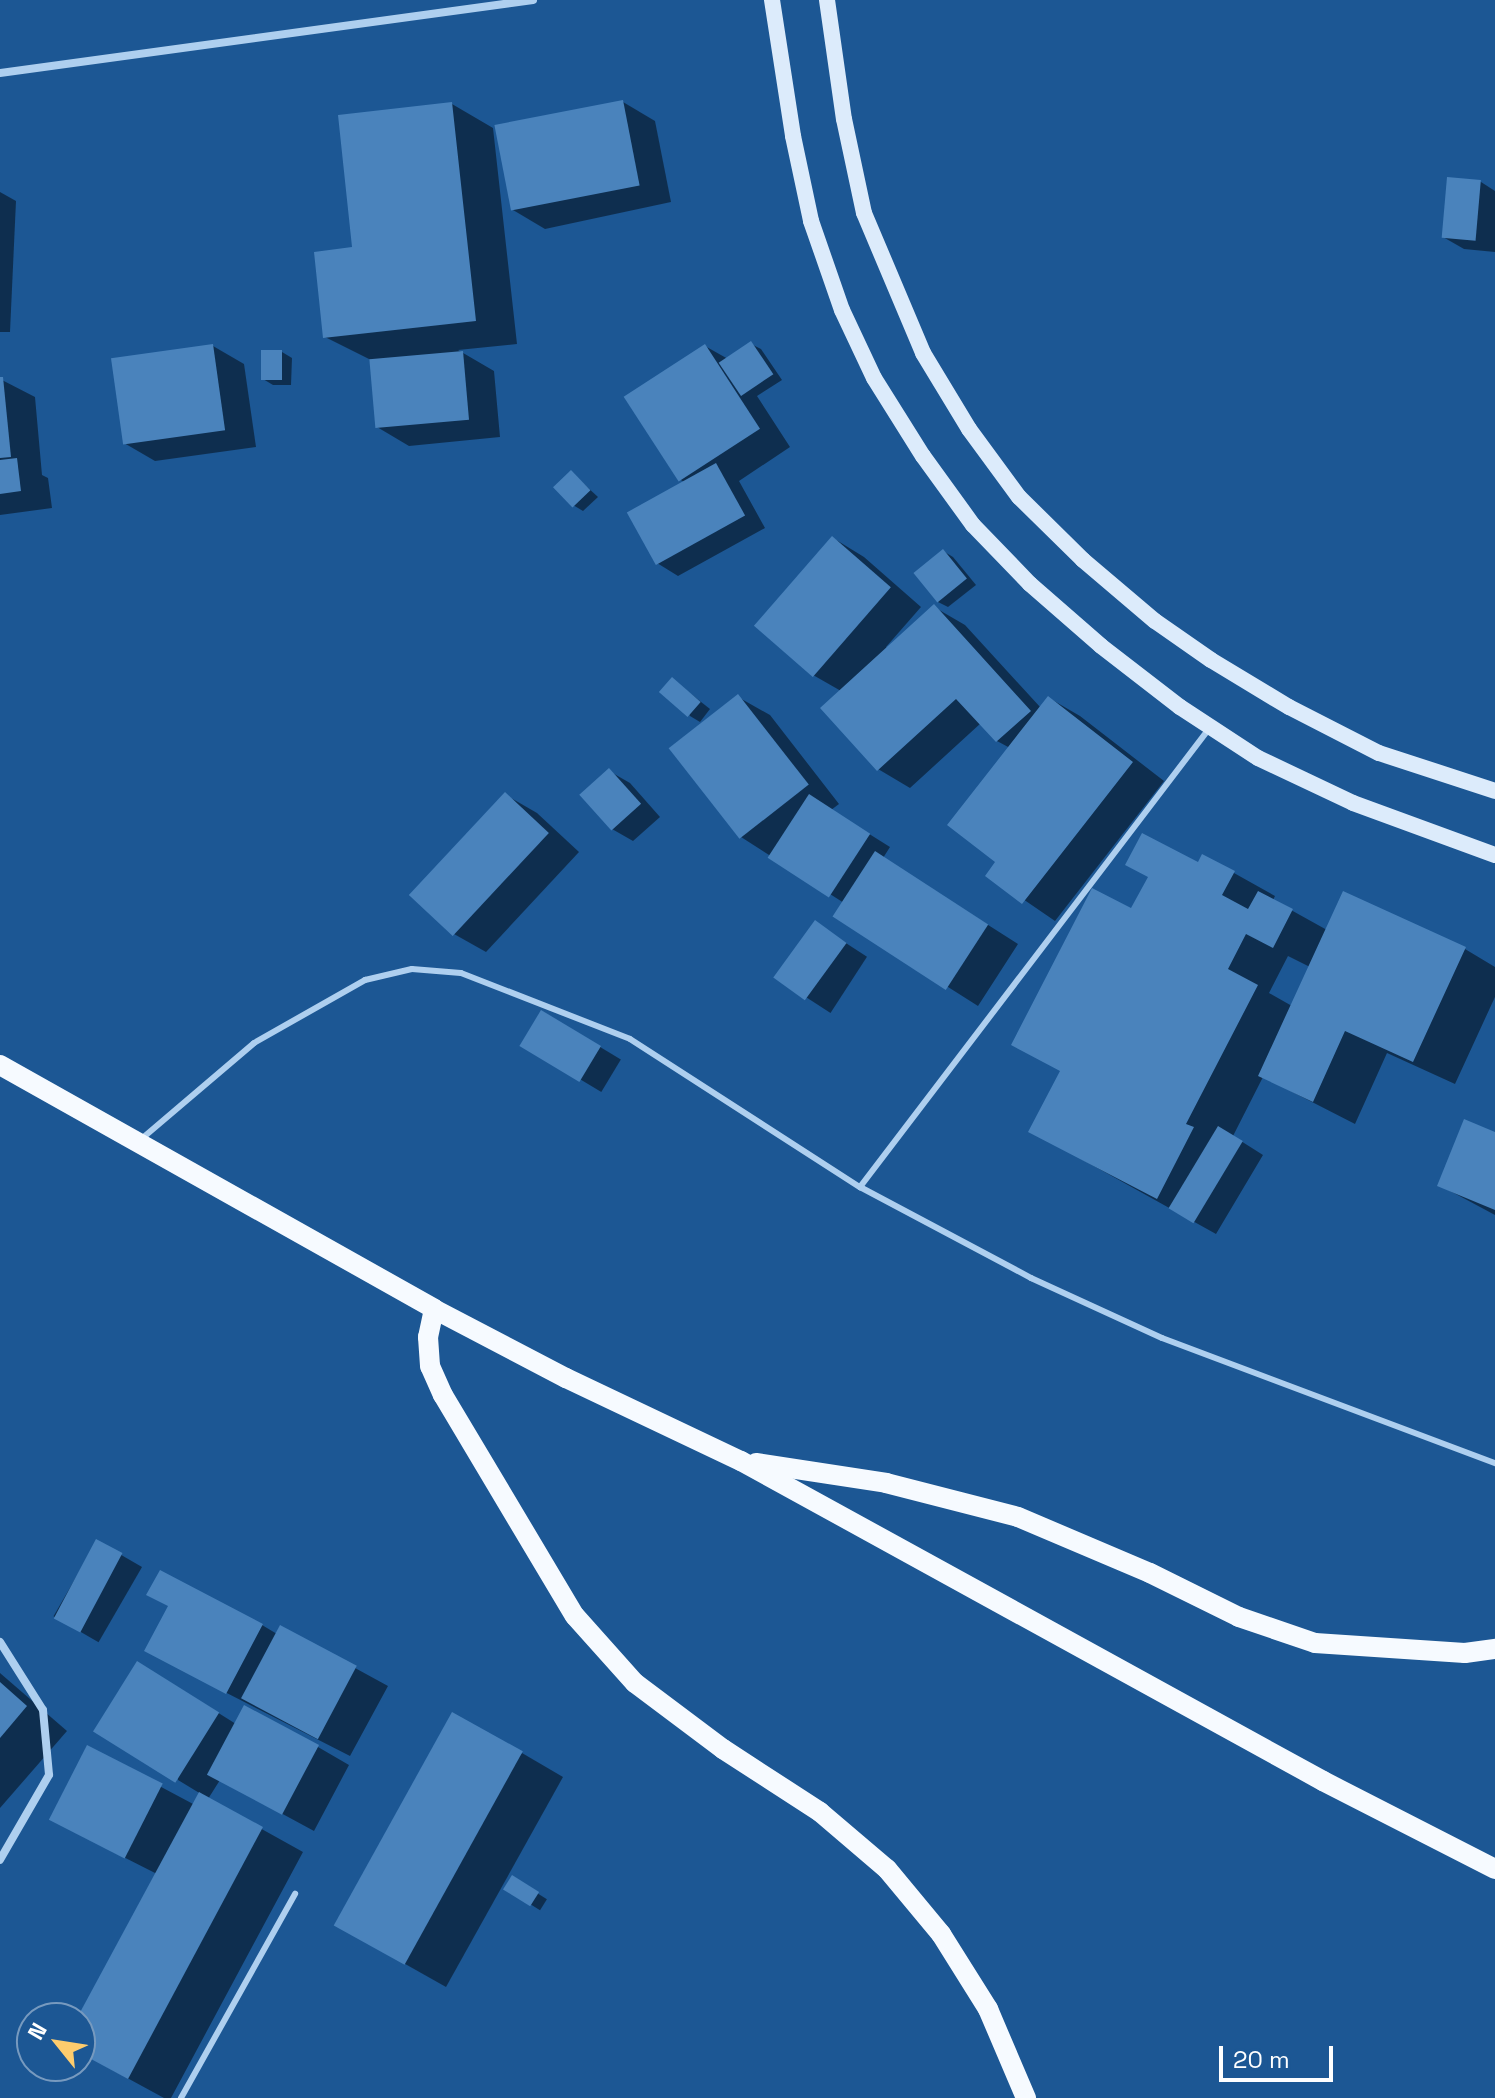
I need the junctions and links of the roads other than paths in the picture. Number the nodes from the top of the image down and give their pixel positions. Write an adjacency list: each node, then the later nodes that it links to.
1 (533, 0): 4 (street)
2 (772, 0): 5 (street)
3 (827, 0): 6 (street)
4 (0, 73)
5 (1211, 727): 7 (street); 10 (lane)
6 (1495, 791)
7 (1495, 855)
8 (0, 1065): 9 (main road)
9 (137, 1142): 10 (lane); 11 (main road)
10 (860, 1187): 13 (lane)
11 (434, 1309): 12 (main road); 20 (main road)
12 (741, 1461): 15 (main road); 17 (main road)
13 (1495, 1463)
14 (0, 1642): 16 (street)
15 (1495, 1649)
16 (0, 1860)
17 (1495, 1869)
18 (295, 1894): 19 (lane)
19 (181, 2098)
20 (1026, 2098)

